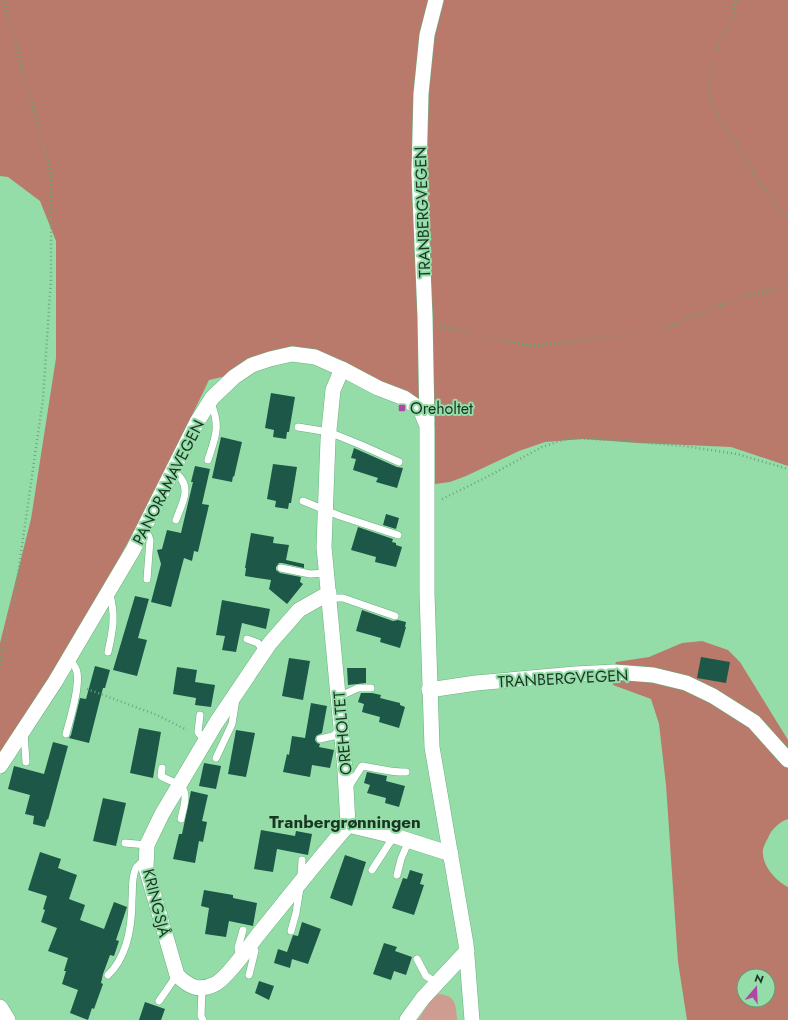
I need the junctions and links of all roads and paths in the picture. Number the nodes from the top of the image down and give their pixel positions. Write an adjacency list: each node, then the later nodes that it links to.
1 (4, 0): 33 (path)
2 (436, 0): 6 (street, TRANBERGVEGEN)
3 (736, 0): 4 (path)
4 (788, 217)
5 (788, 285): 6 (path)
6 (426, 324): 10 (street, TRANBERGVEGEN)
7 (342, 369): 8 (street, PANORAMAVEGEN); 9 (street, PANORAMAVEGEN); 12 (street, OREHOLTET)
8 (210, 401): 13 (lane); 16 (street, PANORAMAVEGEN)
9 (420, 409): 10 (street, TRANBERGVEGEN)
10 (427, 426): 18 (street, TRANBERGVEGEN)
11 (298, 427): 12 (lane)
12 (328, 432): 14 (lane); 19 (street, OREHOLTET)
13 (208, 460)
14 (399, 462)
15 (788, 469): 18 (path)
16 (173, 470): 20 (lane); 21 (street, PANORAMAVEGEN)
17 (303, 501): 19 (lane)
18 (427, 506): 36 (street, TRANBERGVEGEN)
19 (325, 510): 22 (lane); 24 (street, OREHOLTET)
20 (176, 520)
21 (145, 527): 25 (lane); 26 (street, PANORAMAVEGEN)
22 (398, 535)
23 (281, 568): 24 (lane)
24 (327, 573): 27 (street, OREHOLTET)
25 (147, 579)
26 (109, 592): 30 (lane); 32 (street, PANORAMAVEGEN)
27 (329, 596): 28 (lane); 31 (street, KRINGSJÅ); 38 (street, OREHOLTET)
28 (395, 616)
29 (247, 639): 31 (lane)
30 (108, 652)
31 (264, 652): 37 (street, KRINGSJÅ)
32 (68, 660): 34 (lane); 41 (street, PANORAMAVEGEN)
33 (0, 665)
34 (77, 685): 42 (lane); 43 (path)
35 (371, 688): 38 (lane)
36 (430, 690): 46 (street, TRANBERGVEGEN); 59 (street, TRANBERGVEGEN)
37 (238, 691): 43 (street, KRINGSJÅ); 45 (lane)
38 (338, 697): 40 (street, OREHOLTET)
39 (200, 715): 43 (lane)
40 (342, 729): 44 (lane); 52 (street, OREHOLTET)
41 (24, 730): 47 (lane); 48 (street, PANORAMAVEGEN)
42 (66, 734)
43 (202, 737): 51 (street, KRINGSJÅ)
44 (320, 739)
45 (216, 758)
46 (788, 760)
47 (26, 762)
48 (0, 766)
49 (162, 768): 51 (lane)
50 (406, 772): 52 (lane)
51 (179, 785): 53 (lane); 58 (street, KRINGSJÅ)
52 (346, 789): 54 (street, OREHOLTET)
53 (181, 819)
54 (348, 825): 55 (street); 63 (street)
55 (394, 836): 56 (street); 61 (lane)
56 (409, 840): 59 (street); 62 (lane)
57 (125, 843): 58 (lane)
58 (147, 852): 70 (lane); 71 (street, KRINGSJÅ)
59 (451, 854): 67 (street, TRANBERGVEGEN)
60 (302, 860): 63 (lane)
61 (372, 870)
62 (397, 875)
63 (302, 880): 65 (lane); 66 (street)
64 (243, 930): 68 (lane)
65 (291, 931)
66 (251, 944): 68 (street); 72 (lane)
67 (467, 951): 73 (street); 80 (street, TRANBERGVEGEN)
68 (240, 958): 74 (street)
69 (417, 959): 73 (lane)
70 (108, 975)
71 (177, 975): 74 (street); 75 (lane)
72 (249, 975)
73 (437, 983): 79 (street)
74 (202, 989): 78 (lane)
75 (159, 1001)
76 (0, 1007): 77 (street)
77 (8, 1020)
78 (203, 1020)
79 (406, 1020)
80 (472, 1020)

